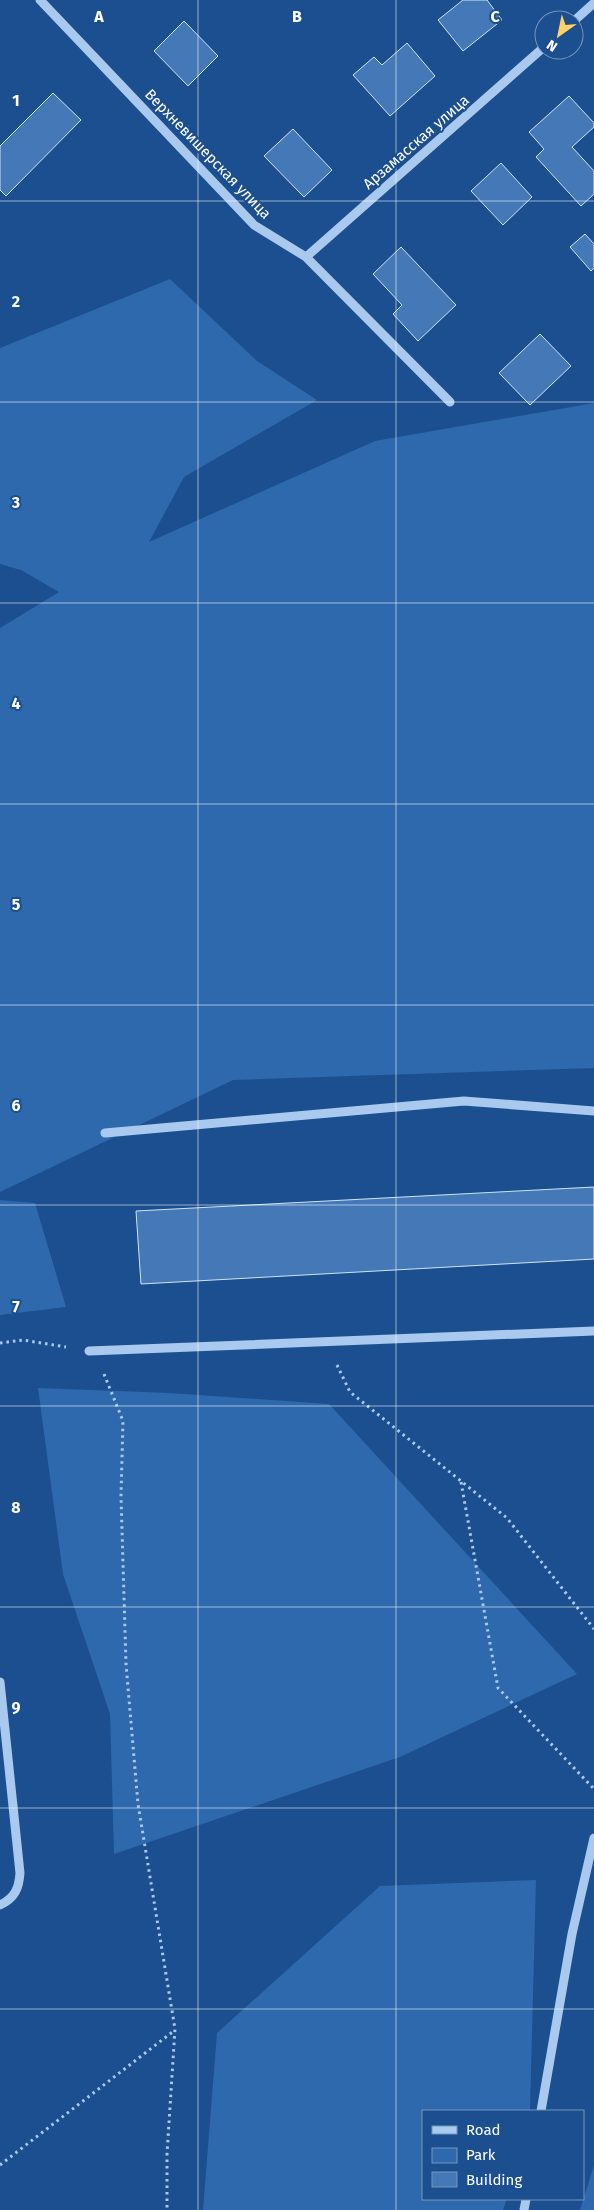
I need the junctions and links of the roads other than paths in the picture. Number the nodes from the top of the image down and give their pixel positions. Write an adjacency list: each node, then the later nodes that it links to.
1 (40, 0): 5 (street, Верхневишерская улица)
2 (594, 3): 3 (street)
3 (584, 12)
4 (534, 56): 5 (street, Арзамасская улица)
5 (306, 258): 6 (street, Верхневишерская улица)
6 (450, 402)
7 (594, 1111): 8 (street)
8 (105, 1133)
9 (594, 1331): 10 (street)
10 (89, 1351)
11 (0, 1682): 13 (street)
12 (594, 1838): 14 (street)
13 (0, 1905)
14 (541, 2110)

